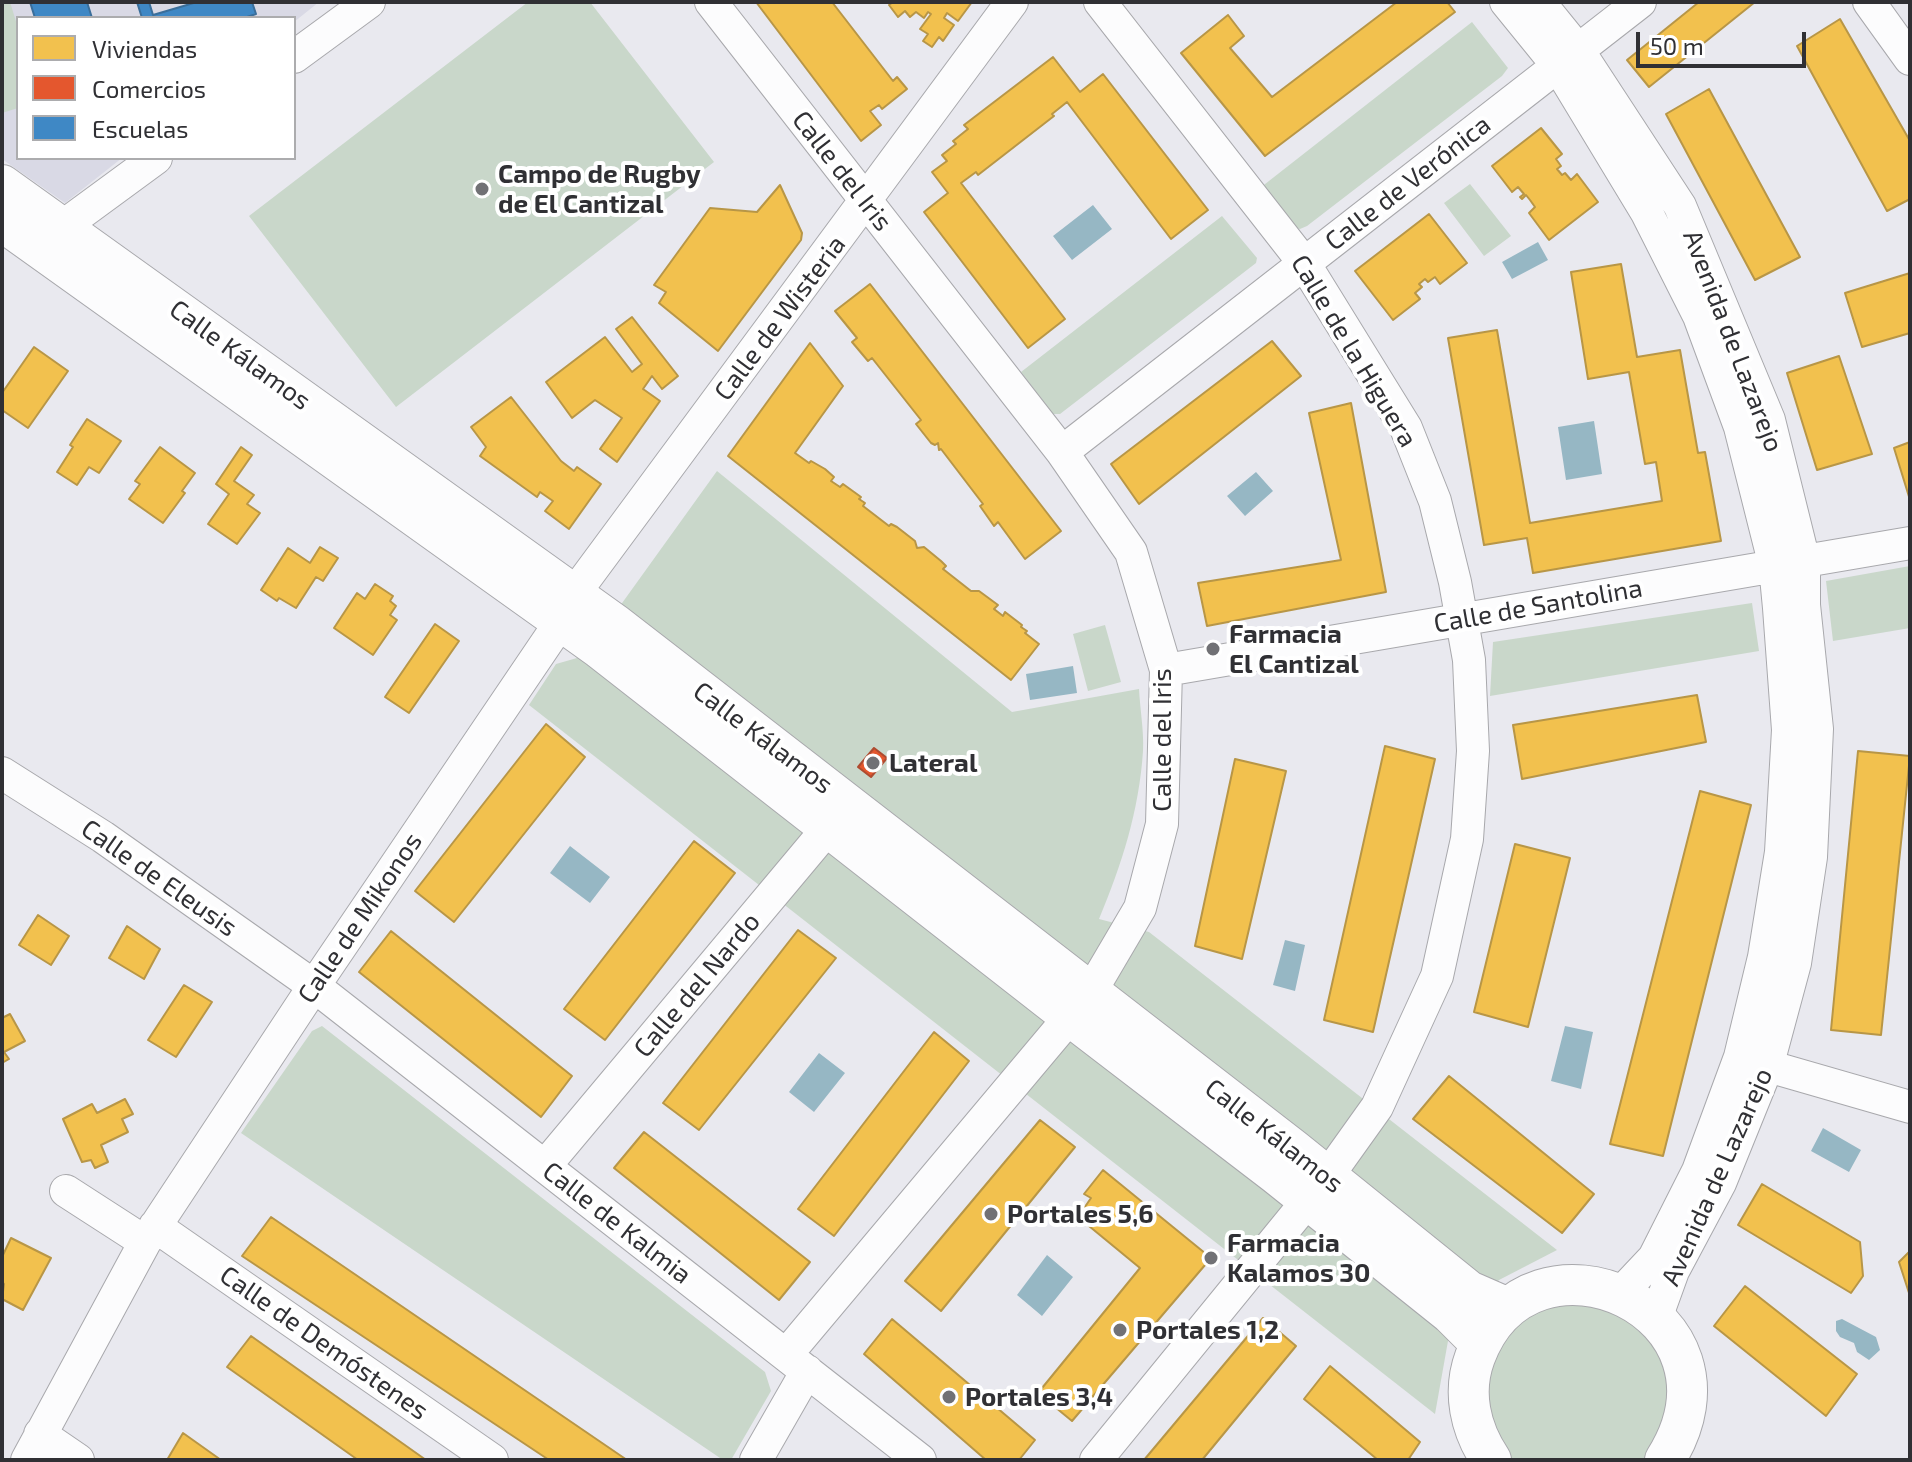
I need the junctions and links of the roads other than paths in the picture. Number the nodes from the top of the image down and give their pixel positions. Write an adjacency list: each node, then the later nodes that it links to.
1 (369, 2): 9 (street)
2 (711, 2): 14 (street, Calle del Iris)
3 (1012, 2): 14 (street, Calle de Wisteria)
4 (1100, 2): 17 (street, Calle de la Higuera)
5 (1506, 2): 10 (street, Avenida de Lazarejo)
6 (1539, 2): 10 (street, Avenida de Lazarejo)
7 (1640, 2): 10 (street, Calle de Verónica)
8 (1869, 2): 11 (street)
9 (296, 56)
10 (1568, 58): 17 (street, Calle de Verónica); 20 (street, Avenida de Lazarejo)
11 (1910, 59)
12 (153, 160): 16 (street)
13 (2, 185): 16 (main road, Calle Kálamos)
14 (865, 201): 18 (street, Calle del Iris); 21 (street, Calle de Wisteria)
15 (2, 221): 21 (main road, Calle Kálamos)
16 (62, 227): 21 (main road, Calle Kálamos)
17 (1304, 263): 18 (street, Calle de Verónica); 22 (street, Calle de la Higuera)
18 (1062, 452): 23 (street, Calle del Iris)
19 (1910, 543): 20 (street, Calle de Santolina)
20 (1789, 563): 22 (street, Calle de Santolina); 28 (street, Avenida de Lazarejo)
21 (568, 607): 25 (main road, Calle Kálamos); 26 (street, Calle de Mikonos)
22 (1463, 619): 23 (street, Calle de Santolina); 31 (street, Calle de la Higuera)
23 (1166, 670): 27 (street, Calle del Iris)
24 (2, 773): 26 (street, Calle de Eleusis)
25 (839, 815): 27 (main road, Calle Kálamos); 30 (street, Calle del Nardo)
26 (314, 986): 30 (street, Calle de Kalmia); 33 (street, Calle de Mikonos)
27 (1080, 1005): 31 (main road, Calle Kálamos); 38 (street, Calle del Iris)
28 (1753, 1062): 29 (street); 34 (street, Avenida de Lazarejo); 36 (street, Avenida de Lazarejo)
29 (1910, 1107)
30 (545, 1166): 38 (street, Calle de Kalmia)
31 (1318, 1189): 35 (main road, Calle Kálamos); 37 (main road, Calle Kálamos); 45 (street, Calle de la Higuera)
32 (66, 1191): 33 (street)
33 (150, 1234): 39 (street, Calle de Mikonos); 42 (street, Calle de Demóstenes)
34 (1621, 1293): 35 (main road); 36 (main road)
35 (1508, 1308): 37 (main road)
36 (1656, 1318): 40 (main road)
37 (1480, 1343): 46 (main road)
38 (796, 1363): 43 (street, Calle del Iris); 44 (street, Calle de Kalmia)
39 (33, 1447): 41 (street)
40 (1680, 1453)
41 (78, 1460)
42 (492, 1460)
43 (756, 1460)
44 (920, 1460)
45 (1096, 1460)
46 (1491, 1460)

